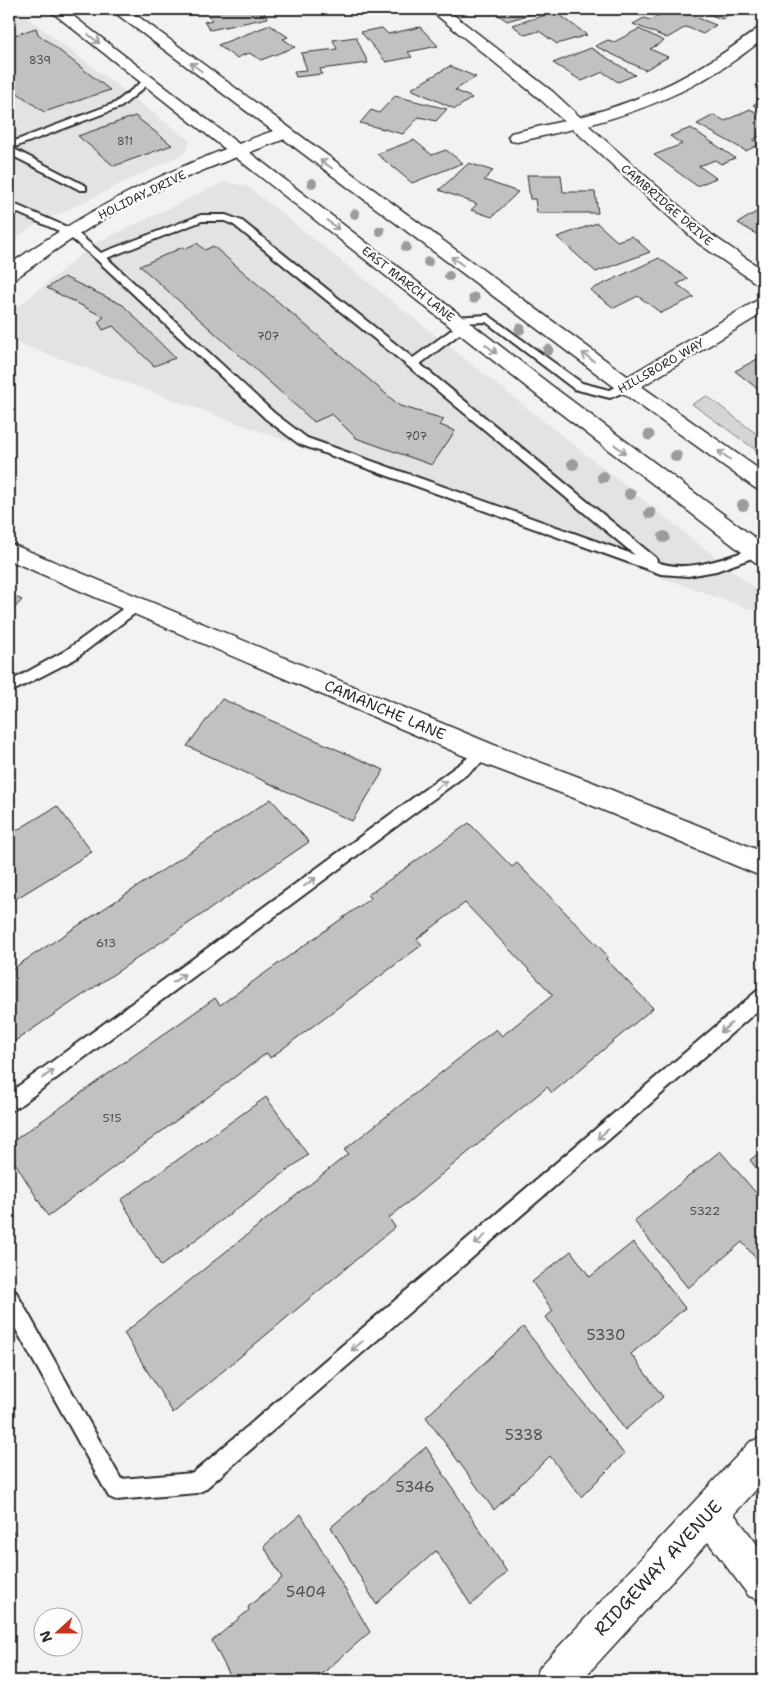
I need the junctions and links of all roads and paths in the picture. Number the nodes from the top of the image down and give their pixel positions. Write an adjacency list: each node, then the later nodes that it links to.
1 (55, 9): 5 (street, EAST MARCH LANE, one-way to 5)
2 (119, 9): 7 (street, one-way to 2)
3 (437, 9): 6 (street, CAMBRIDGE DRIVE)
4 (763, 32): 6 (street)
5 (148, 80): 9 (lane); 10 (street, EAST MARCH LANE)
6 (576, 123): 8 (street); 16 (street, CAMBRIDGE DRIVE)
7 (284, 133): 10 (street, HOLIDAY DRIVE); 20 (street, one-way to 7)
8 (517, 137)
9 (9, 148): 11 (lane)
10 (240, 151): 13 (street, HOLIDAY DRIVE); 18 (street, EAST MARCH LANE, one-way to 18)
11 (83, 188)
12 (9, 205): 13 (lane)
13 (70, 232): 14 (lane); 15 (street, HOLIDAY DRIVE)
14 (100, 257): 19 (lane); 24 (lane)
15 (9, 274)
16 (763, 280)
17 (763, 305): 20 (street, HILLSBORO WAY)
18 (457, 323): 19 (lane); 20 (lane, HILLSBORO WAY); 23 (street, EAST MARCH LANE, one-way to 23)
19 (413, 364): 24 (lane)
20 (627, 386): 21 (street, one-way to 20)
21 (763, 484)
22 (9, 551): 25 (street, CAMANCHE LANE)
23 (761, 554): 24 (lane)
24 (661, 569)
25 (137, 606): 26 (lane); 27 (street, CAMANCHE LANE)
26 (9, 688)
27 (485, 753): 28 (street, CAMANCHE LANE); 30 (lane, one-way to 27)
28 (763, 865)
29 (763, 996): 31 (lane, one-way to 31)
30 (9, 1103)
31 (9, 1299)
32 (763, 1456): 33 (street, RIDGEWAY AVENUE)
33 (709, 1513): 34 (street); 35 (street, RIDGEWAY AVENUE)
34 (763, 1582)
35 (554, 1681)

